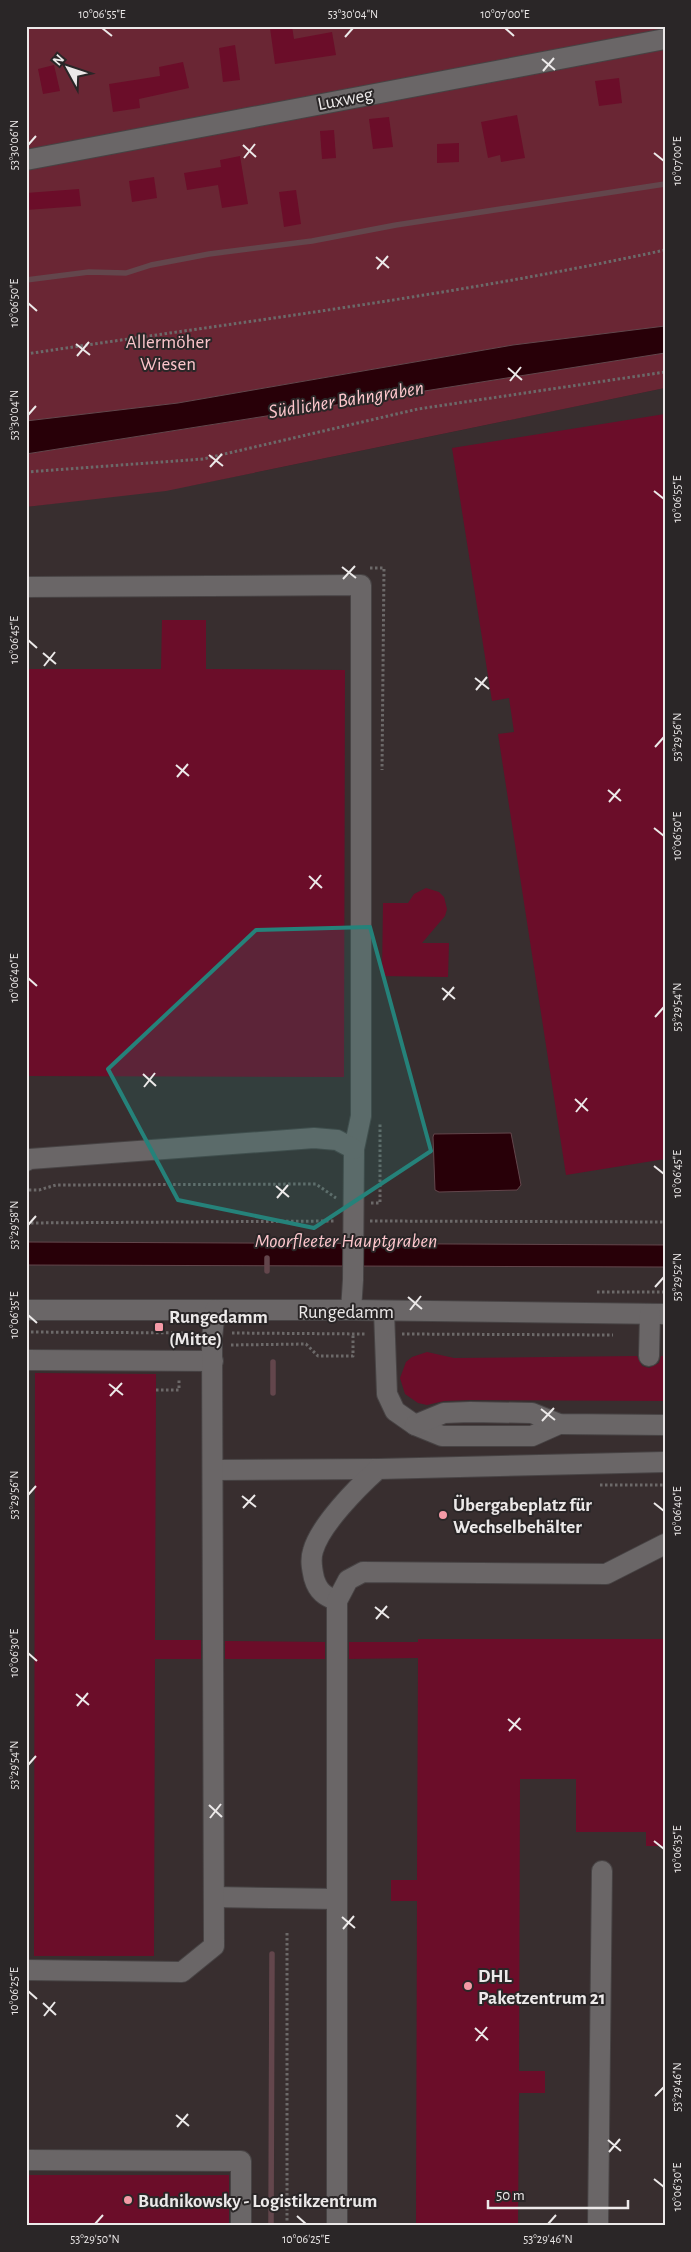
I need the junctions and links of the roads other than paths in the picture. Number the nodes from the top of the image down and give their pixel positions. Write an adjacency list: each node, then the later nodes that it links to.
1 (665, 39): 2 (street, Luxweg)
2 (26, 160)
3 (26, 587): 4 (street)
4 (354, 1149): 5 (street); 8 (street)
5 (26, 1161)
6 (26, 1310): 7 (street, Rungedamm)
7 (215, 1310): 8 (street, Rungedamm); 11 (street)
8 (351, 1310): 9 (street, Rungedamm)
9 (384, 1311): 10 (street, Rungedamm); 14 (street)
10 (657, 1314): 12 (street)
11 (213, 1346): 13 (street); 17 (street)
12 (649, 1356)
13 (26, 1360)
14 (665, 1425)
15 (665, 1462): 16 (street)
16 (378, 1469): 17 (street); 19 (street)
17 (213, 1470): 21 (street)
18 (665, 1544): 19 (street)
19 (338, 1601): 22 (street)
20 (602, 1871): 27 (street)
21 (214, 1897): 22 (street); 23 (street)
22 (337, 1899): 26 (street)
23 (26, 1970)
24 (26, 2160): 25 (street)
25 (241, 2226)
26 (337, 2226)
27 (598, 2226)

